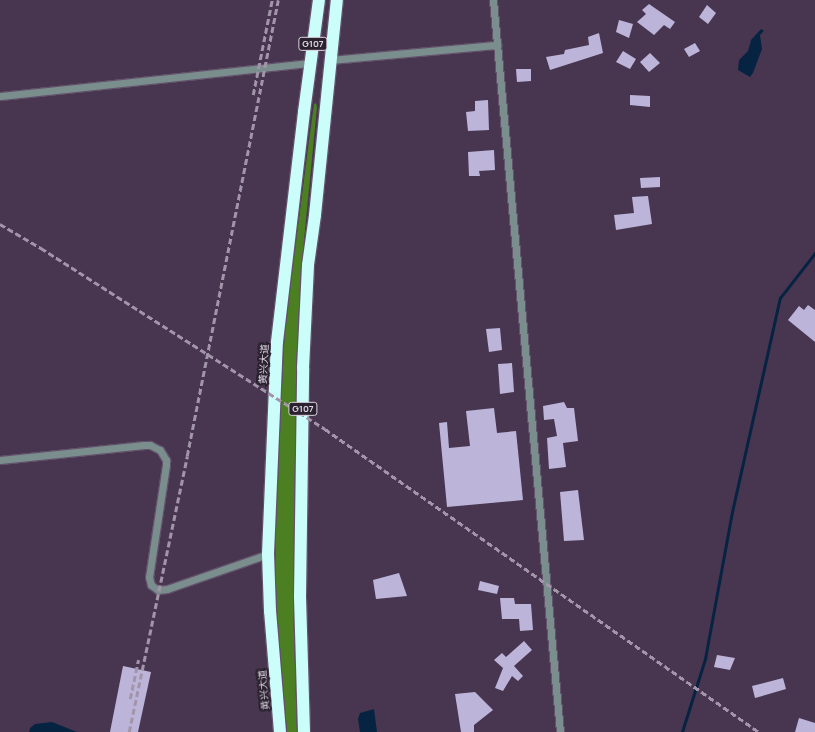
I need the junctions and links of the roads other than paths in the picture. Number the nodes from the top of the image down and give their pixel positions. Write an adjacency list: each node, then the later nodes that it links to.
1 (319, 0): 6 (highway, 黄兴大道 / G107)
2 (337, 0): 5 (highway, G107)
3 (493, 0): 4 (street)
4 (497, 45): 5 (street); 12 (street)
5 (331, 60): 11 (highway, G107)
6 (311, 63): 7 (street); 9 (highway, 黄兴大道 / G107)
7 (0, 96)
8 (0, 460): 9 (street)
9 (268, 554): 10 (highway, 黄兴大道 / G107)
10 (280, 732)
11 (304, 732)
12 (560, 732)

